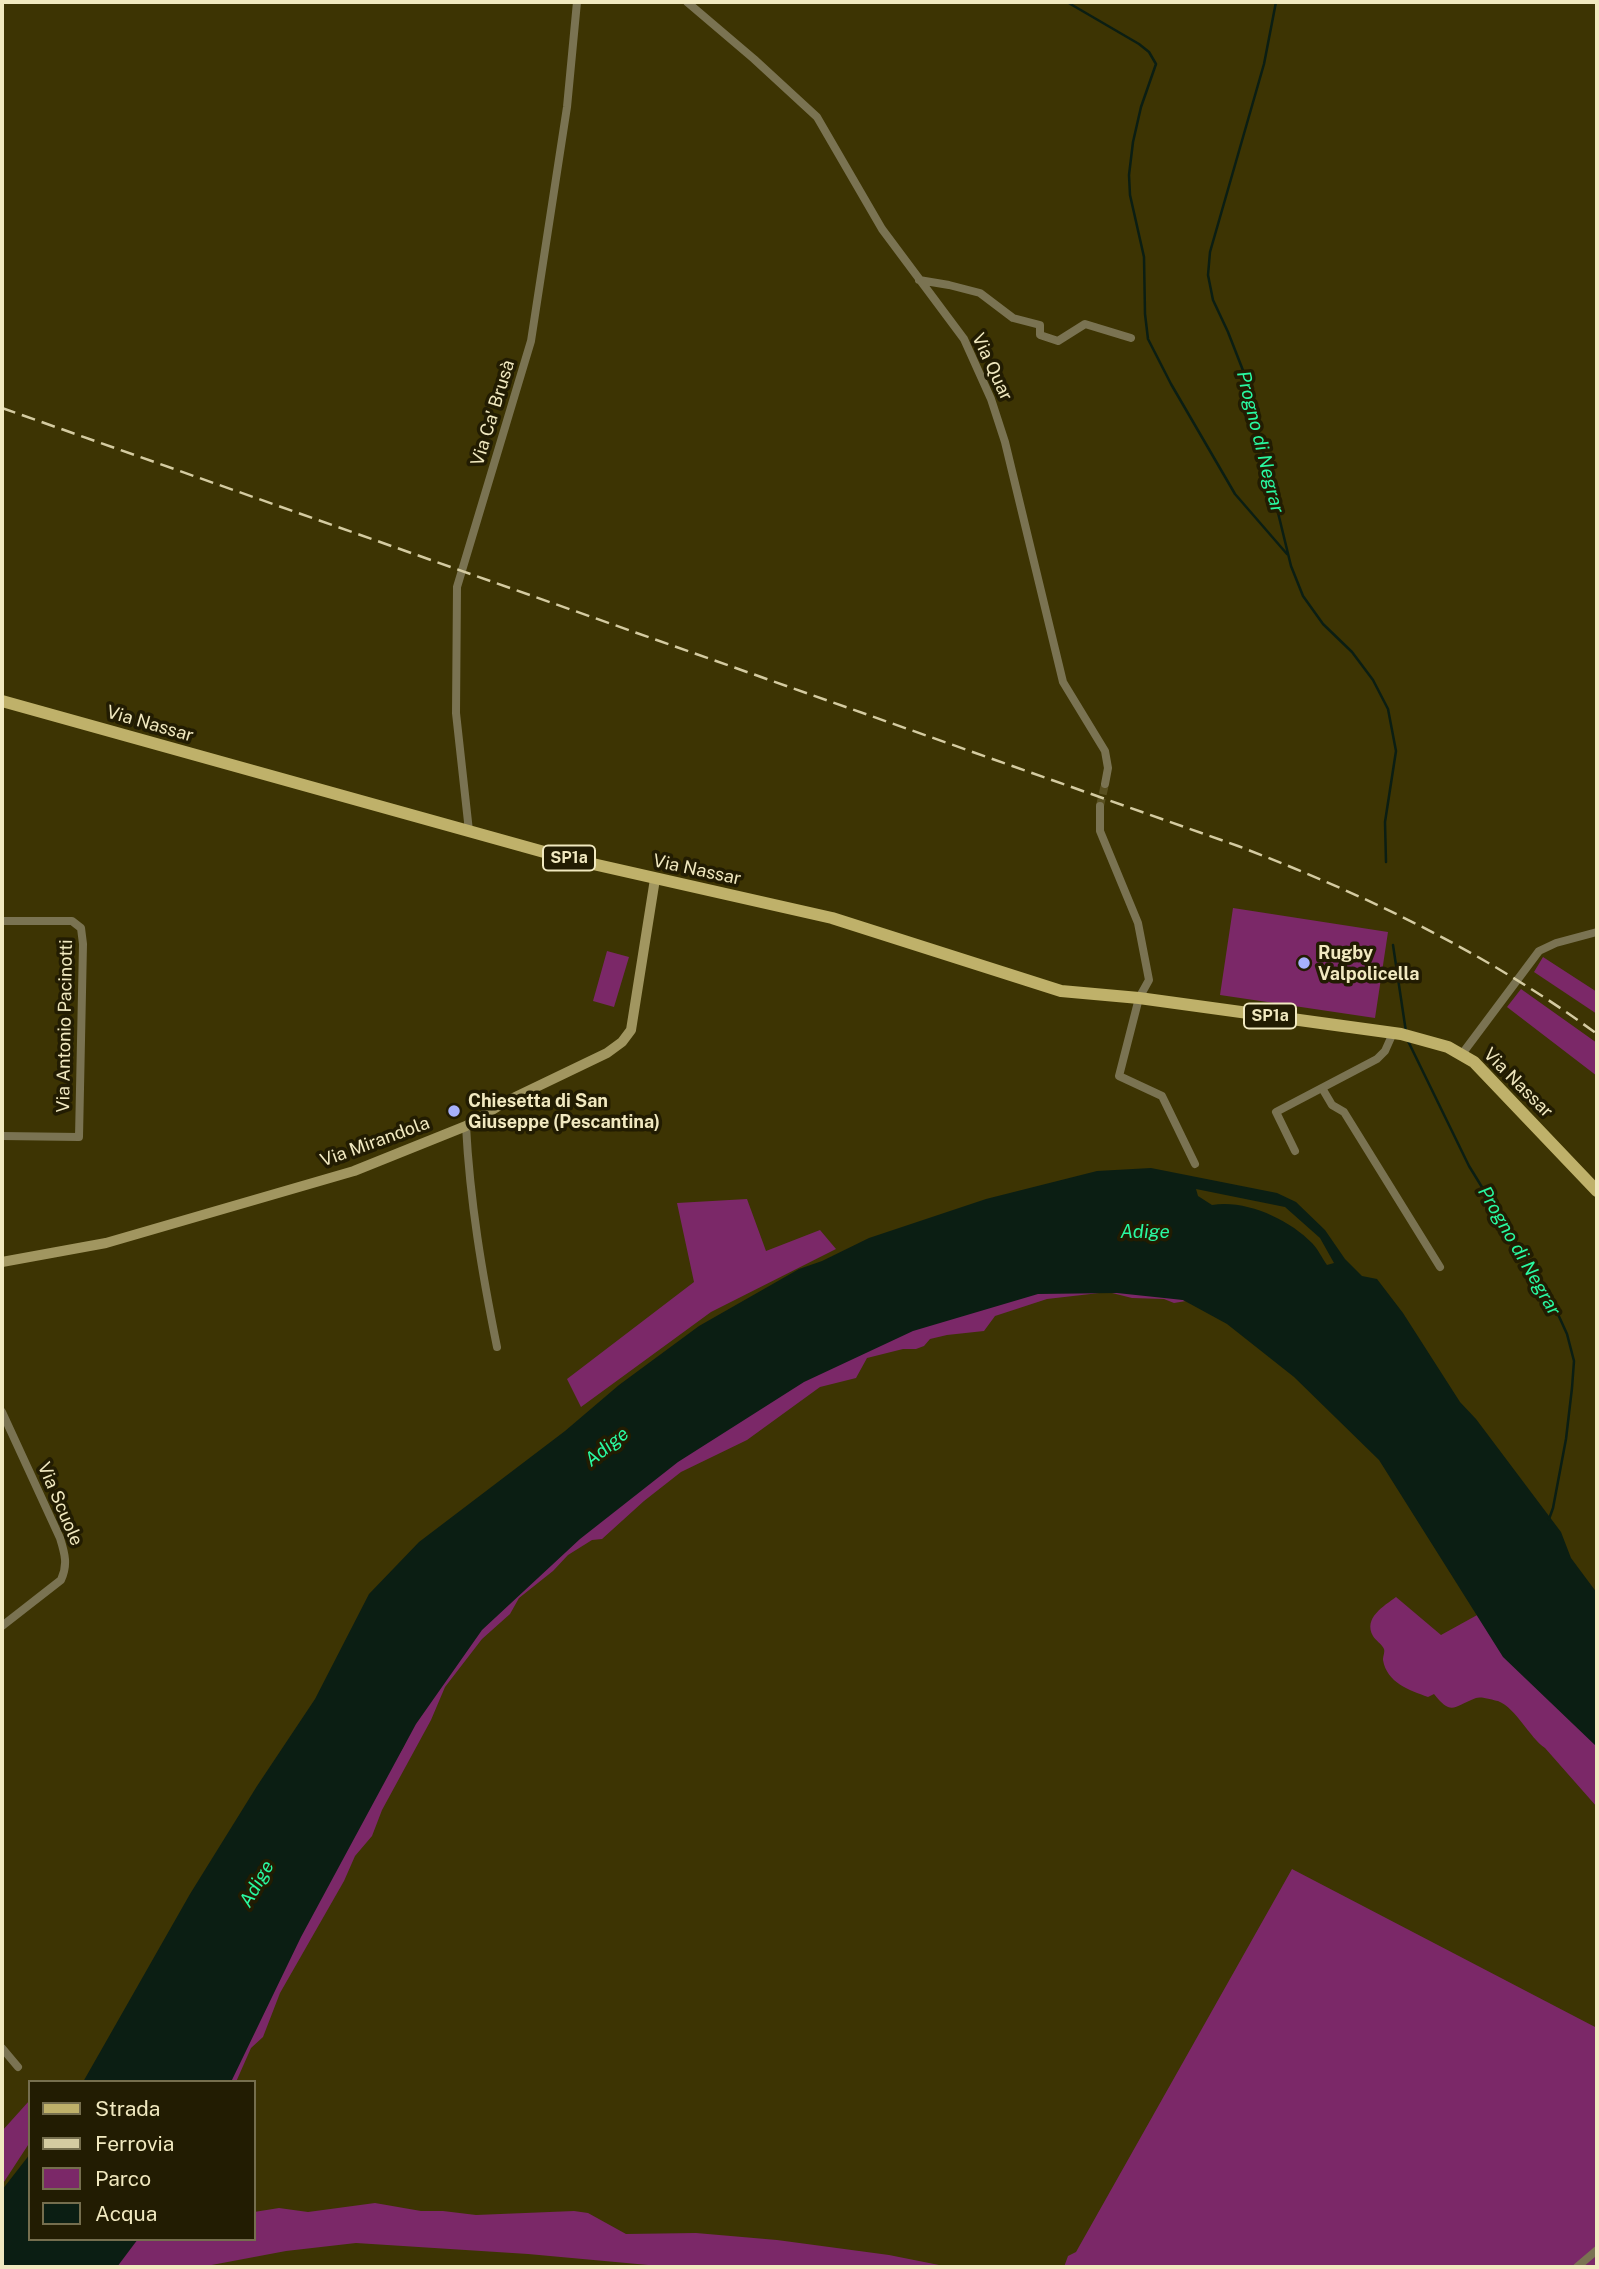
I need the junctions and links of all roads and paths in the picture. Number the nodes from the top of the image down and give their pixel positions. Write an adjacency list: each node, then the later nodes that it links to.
1 (577, 2): 8 (street, Via Ca' Brusà)
2 (687, 2): 3 (street, Via Quar)
3 (919, 280): 4 (street); 6 (street, Via Quar)
4 (1131, 338)
5 (2, 701): 8 (main road, Via Nassar / SP1a)
6 (1105, 784)
7 (1100, 806): 12 (street)
8 (469, 831): 9 (main road, Via Nassar / SP1a)
9 (655, 878): 12 (main road, Via Nassar / SP1a); 16 (street, Via Mirandola)
10 (2, 921): 17 (street, Via Antonio Pacinotti)
11 (1597, 932): 14 (street)
12 (1139, 998): 13 (main road, Via Nassar / SP1a); 19 (street)
13 (1397, 1034): 14 (main road, Via Nassar / SP1a); 15 (street)
14 (1462, 1054): 20 (main road, Via Nassar / SP1a)
15 (1322, 1088): 18 (street); 22 (street)
16 (466, 1126): 21 (street, Via Mirandola); 23 (street)
17 (2, 1136)
18 (1295, 1151)
19 (1195, 1164)
20 (1597, 1191)
21 (2, 1262)
22 (1440, 1267)
23 (497, 1347)
24 (2, 1412): 25 (street, Via Scuole)
25 (2, 1626)
26 (2, 2048): 27 (street)
27 (18, 2067)
28 (1597, 2250): 29 (street)
29 (1577, 2267)

